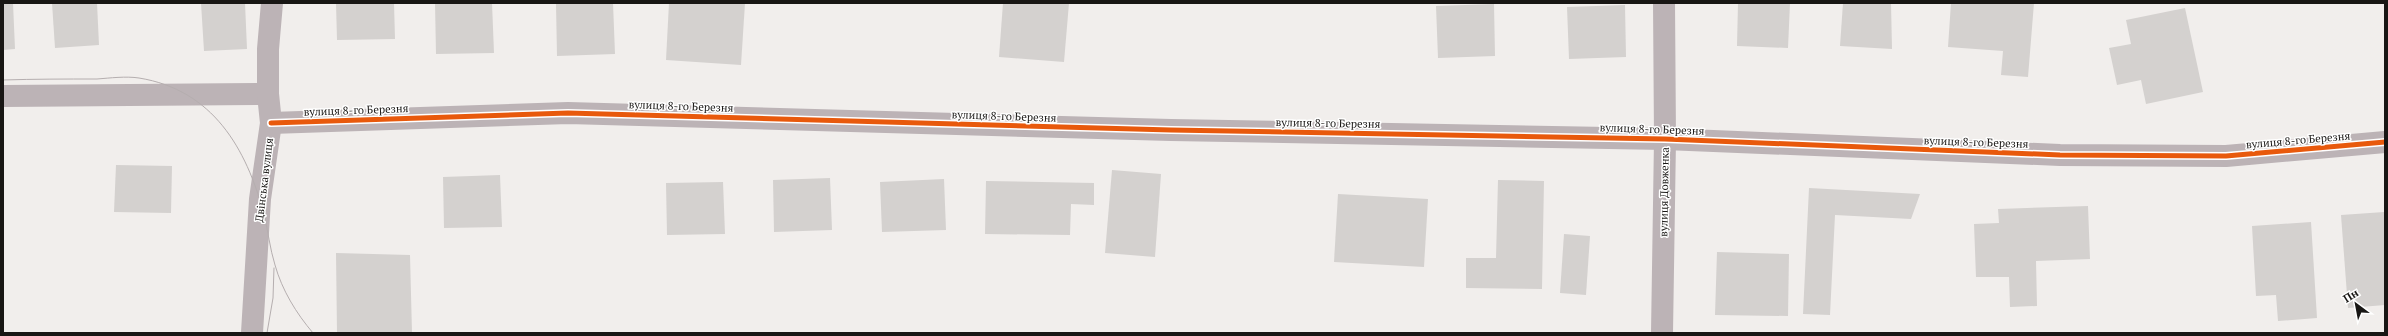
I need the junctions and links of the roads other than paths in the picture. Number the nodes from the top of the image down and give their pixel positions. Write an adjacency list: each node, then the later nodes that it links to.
1 (272, 3): 3 (street, Двінська вулиця)
2 (1664, 3): 6 (street, вулиця Довженка)
3 (268, 94): 4 (street); 5 (street, Двінська вулиця)
4 (3, 96)
5 (270, 123): 6 (street, вулиця 8-го Березня); 8 (street, Двінська вулиця)
6 (1665, 139): 7 (street, вулиця 8-го Березня); 9 (street, вулиця Довженка)
7 (2385, 142)
8 (252, 333)
9 (1662, 333)

